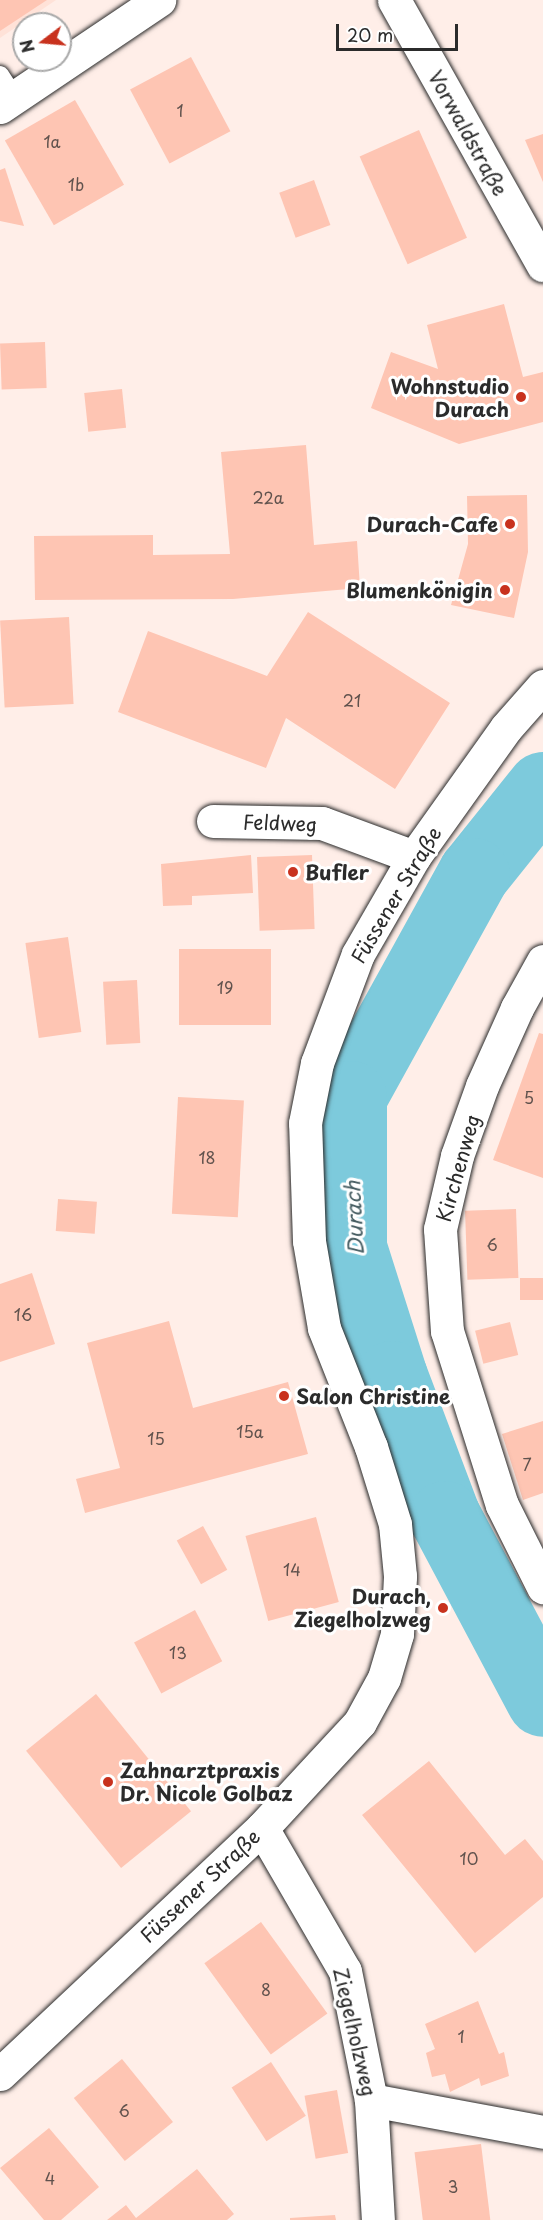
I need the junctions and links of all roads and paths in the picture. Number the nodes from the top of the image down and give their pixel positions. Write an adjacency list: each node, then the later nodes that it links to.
1 (159, 0): 3 (street)
2 (394, 0): 4 (street, Vorwaldstraße)
3 (5, 93)
4 (543, 265)
5 (543, 686): 7 (street, Füssener Straße)
6 (213, 821): 7 (street, Feldweg)
7 (414, 857): 10 (street, Füssener Straße)
8 (543, 961): 9 (street, Kirchenweg)
9 (543, 1587)
10 (262, 1828): 11 (street, Füssener Straße); 12 (street, Ziegelholzweg)
11 (0, 2074)
12 (371, 2100): 13 (street); 14 (street, Ziegelholzweg)
13 (543, 2132)
14 (378, 2220)

